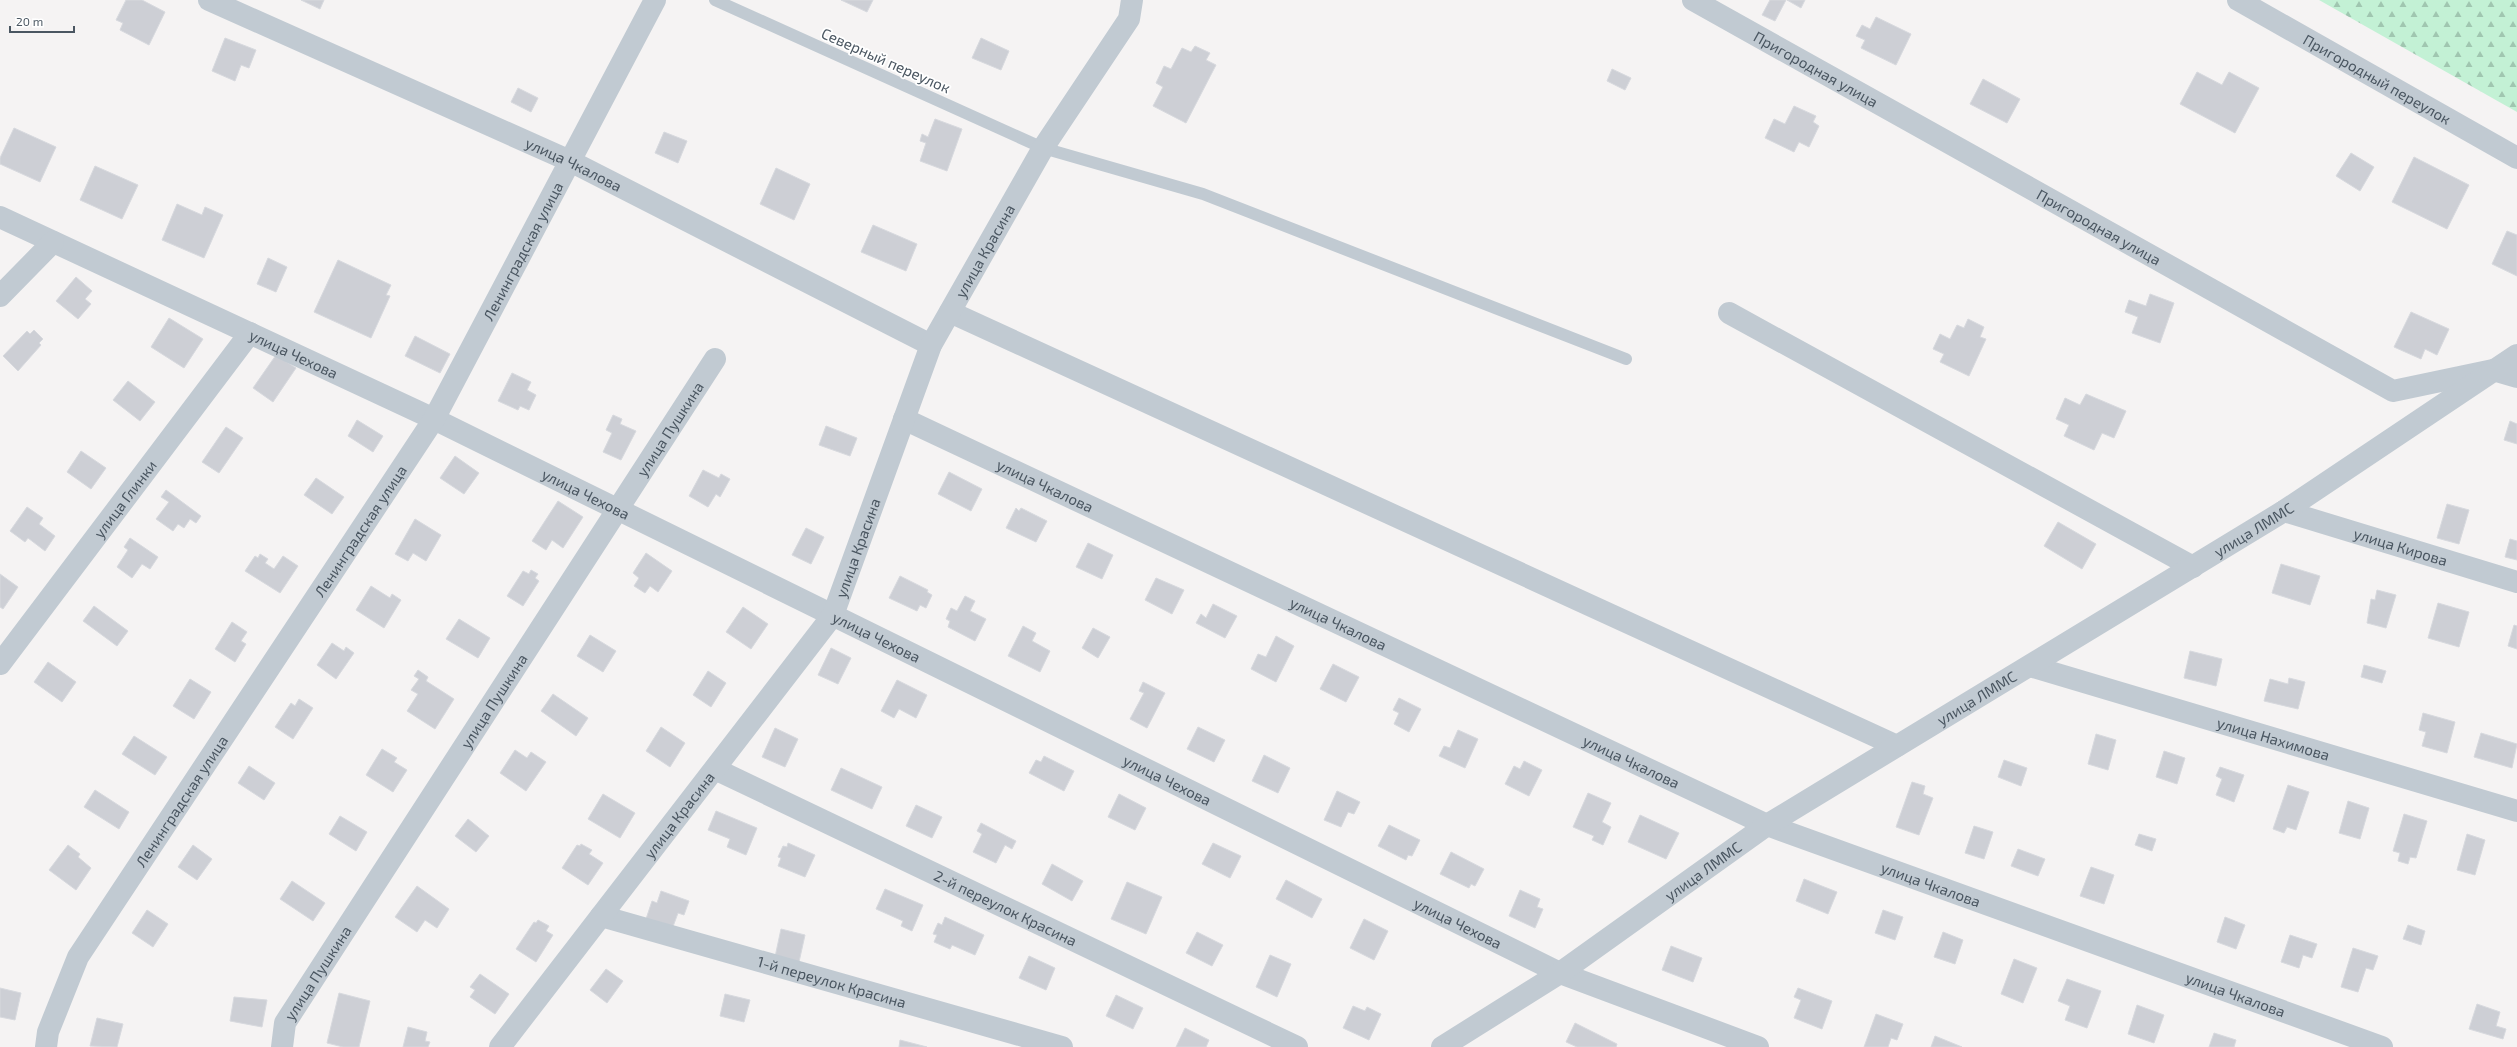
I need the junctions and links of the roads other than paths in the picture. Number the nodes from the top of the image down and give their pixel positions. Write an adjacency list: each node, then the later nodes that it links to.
1 (209, 0): 9 (street, улица Чкалова)
2 (655, 0): 9 (street, Ленинградская улица)
3 (715, 0): 7 (lane, Северный переулок)
4 (1132, 0): 7 (street, улица Красина)
5 (1693, 0): 20 (street, Пригородная улица)
6 (2238, 0): 8 (street, Пригородный переулок)
7 (1043, 148): 13 (street, улица Красина); 18 (lane, Северный переулок)
8 (2517, 158)
9 (570, 161): 16 (street, улица Чкалова); 22 (street, Ленинградская улица)
10 (0, 217): 11 (street, улица Чехова)
11 (53, 242): 12 (street); 15 (street, улица Чехова)
12 (0, 296)
13 (950, 312): 16 (street, улица Красина); 31 (street)
14 (1729, 313): 26 (street)
15 (250, 333): 22 (street, улица Чехова); 29 (street, улица Глинки)
16 (931, 345): 23 (street, улица Красина)
17 (2517, 355): 20 (street, улица ЛММС)
18 (1626, 358)
19 (715, 359): 24 (street, улица Пушкина)
20 (2494, 370): 21 (street, Пригородная улица); 25 (street, улица ЛММС)
21 (2517, 377)
22 (434, 419): 24 (street, улица Чехова); 37 (street, Ленинградская улица)
23 (904, 419): 28 (street, улица Красина); 34 (street, улица Чкалова)
24 (618, 510): 28 (street, улица Чехова); 38 (street, улица Пушкина)
25 (2284, 511): 26 (street, улица ЛММС); 27 (street, улица Кирова)
26 (2193, 567): 30 (street, улица ЛММС)
27 (2517, 582)
28 (833, 615): 32 (street, улица Красина); 36 (street, улица Чехова)
29 (0, 664)
30 (2030, 666): 31 (street, улица ЛММС); 33 (street, улица Нахимова)
31 (1897, 746): 34 (street, улица ЛММС)
32 (714, 769): 35 (street, улица Красина); 41 (street, 2-й переулок Красина)
33 (2517, 811)
34 (1767, 825): 36 (street, улица ЛММС); 44 (street, улица Чкалова)
35 (601, 916): 39 (street, улица Красина); 40 (street, 1-й переулок Красина)
36 (1560, 973): 42 (street, улица ЛММС); 43 (street, улица Чехова)
37 (46, 1047)
38 (282, 1047)
39 (500, 1047)
40 (1062, 1047)
41 (1297, 1047)
42 (1442, 1047)
43 (1758, 1047)
44 (2382, 1047)

